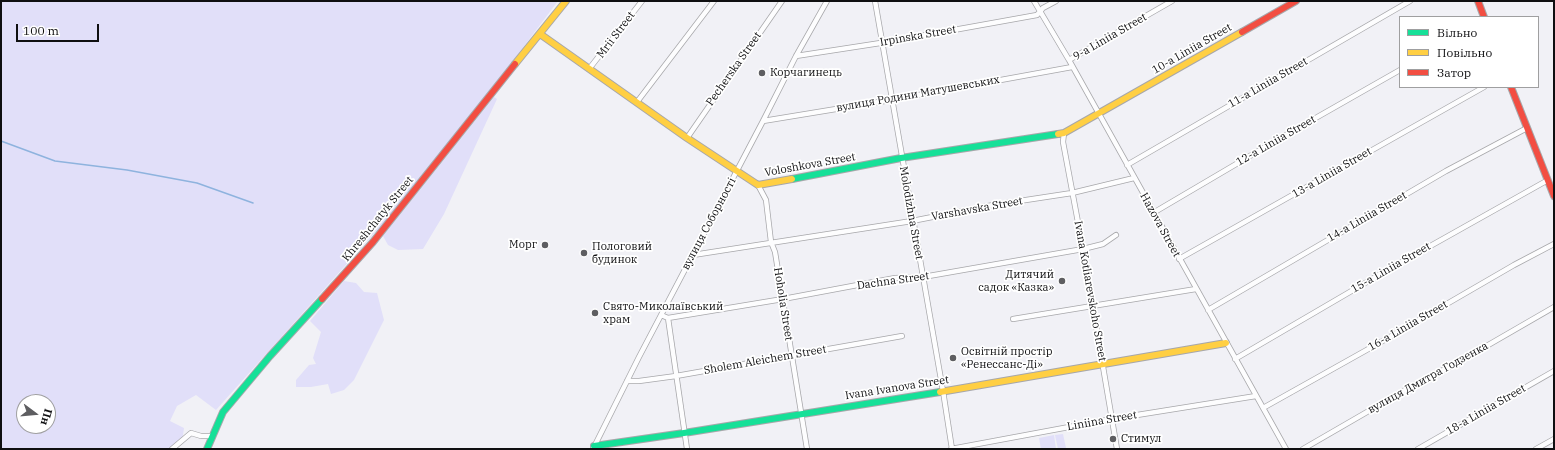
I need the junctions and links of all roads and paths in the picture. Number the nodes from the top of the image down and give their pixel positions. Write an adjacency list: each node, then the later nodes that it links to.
1 (566, 1): 15 (street, Khreshchatyk Street)
2 (642, 1): 20 (street, Mrii Street)
3 (714, 1): 25 (street)
4 (782, 1): 30 (street, Pecherska Street)
5 (827, 1): 17 (street, вулиця Соборності)
6 (874, 1): 16 (street, Molodizhna Street)
7 (1034, 1): 13 (street, Hazova Street)
8 (1056, 1): 13 (street, Irpinska Street)
9 (1172, 1): 18 (street, 9-a Liniia Street)
10 (1296, 1): 26 (street, 10-a Liniia Street)
11 (1410, 1): 32 (street, 11-a Liniia Street)
12 (1478, 1): 14 (street)
13 (1040, 12): 16 (street, Irpinska Street); 18 (street, Hazova Street)
14 (1484, 16)
15 (540, 34): 20 (street, Voloshkova Street); 70 (street, Khreshchatyk Street)
16 (882, 42): 17 (street, Irpinska Street); 24 (street, Molodizhna Street)
17 (796, 56): 27 (street, вулиця Соборності)
18 (1069, 60): 19 (street, Hazova Street)
19 (1072, 67): 24 (street, вулиця Родини Матушевських); 26 (street, Hazova Street)
20 (589, 69): 25 (street, Voloshkova Street)
21 (1399, 71): 39 (street, 12-a Liniia Street)
22 (1482, 88): 46 (street, 13-a Liniia Street)
23 (1511, 88): 28 (street)
24 (891, 100): 27 (street, вулиця Родини Матушевських); 31 (street, Molodizhna Street)
25 (637, 102): 30 (street, Voloshkova Street)
26 (1098, 114): 29 (street, Voloshkova Street); 32 (street, Hazova Street)
27 (763, 121): 33 (street, вулиця Соборності)
28 (1527, 128): 35 (street); 52 (street, 14-a Liniia Street)
29 (1064, 133): 31 (street, Voloshkova Street); 37 (street, Ivana Kotliarevskoho Street)
30 (687, 138): 33 (street, Voloshkova Street)
31 (901, 158): 36 (street, Voloshkova Street); 40 (street, Molodizhna Street)
32 (1126, 165): 34 (street, Hazova Street)
33 (737, 171): 36 (street, Voloshkova Street); 45 (street, вулиця Соборності)
34 (1134, 178): 37 (street, Varshavska Street); 39 (street, Hazova Street)
35 (1548, 180): 38 (street); 59 (street, 15-a Liniia Street)
36 (758, 184): 42 (street, Hoholia Street)
37 (1072, 193): 40 (street, Varshavska Street); 44 (street, Ivana Kotliarevskoho Street)
38 (1554, 196)
39 (1154, 213): 46 (street, Hazova Street)
40 (912, 221): 42 (street, Varshavska Street); 47 (street, Molodizhna Street)
41 (1116, 235): 44 (street, Dachna Street)
42 (771, 242): 45 (street, Varshavska Street); 49 (street, Hoholia Street)
43 (1554, 244): 66 (street, 16-a Liniia Street)
44 (1083, 249): 47 (street, Dachna Street); 50 (street, Ivana Kotliarevskoho Street)
45 (693, 255): 53 (street, вулиця Соборності)
46 (1179, 259): 48 (street, Hazova Street)
47 (923, 277): 49 (street, Dachna Street); 64 (street, Molodizhna Street)
48 (1196, 289): 50 (street); 52 (street, Hazova Street)
49 (782, 299): 54 (street, Dachna Street); 58 (street, Hoholia Street)
50 (1093, 306): 55 (street); 60 (street, Ivana Kotliarevskoho Street)
51 (1554, 307): 80 (street, вулиця Дмитра Годзенка)
52 (1208, 310): 57 (street, Hazova Street)
53 (661, 315): 54 (street); 63 (street, вулиця Соборності)
54 (668, 318): 62 (street)
55 (1013, 319)
56 (902, 336): 58 (street, Sholem Aleichem Street)
57 (1226, 343): 59 (street, Hazova Street); 60 (street, Ivana Ivanova Street)
58 (792, 355): 62 (street, Sholem Aleichem Street); 67 (street, Hoholia Street)
59 (1235, 359): 65 (street, Hazova Street)
60 (1102, 363): 64 (street, Ivana Ivanova Street); 68 (street, Ivana Kotliarevskoho Street)
61 (1554, 371): 81 (street, 18-a Liniia Street)
62 (676, 376): 63 (street, Sholem Aleichem Street); 69 (street)
63 (627, 381): 72 (street, вулиця Соборності)
64 (943, 391): 67 (street, Ivana Ivanova Street); 77 (street, Molodizhna Street)
65 (1256, 396): 66 (street, Hazova Street); 68 (street, Liniina Street)
66 (1263, 408): 79 (street, Hazova Street)
67 (801, 413): 69 (street, Ivana Ivanova Street); 76 (street, Hoholia Street)
68 (1112, 419): 77 (street, Liniina Street); 78 (street, Ivana Kotliarevskoho Street)
69 (684, 433): 72 (street, Ivana Ivanova Street); 75 (street)
70 (212, 436): 73 (street); 74 (street, Khreshchatyk Street)
71 (1554, 439): 82 (street)
72 (593, 448)
73 (172, 449)
74 (207, 449)
75 (687, 449)
76 (807, 449)
77 (951, 449)
78 (1117, 449)
79 (1286, 449)
80 (1303, 449)
81 (1418, 449)
82 (1536, 449)

